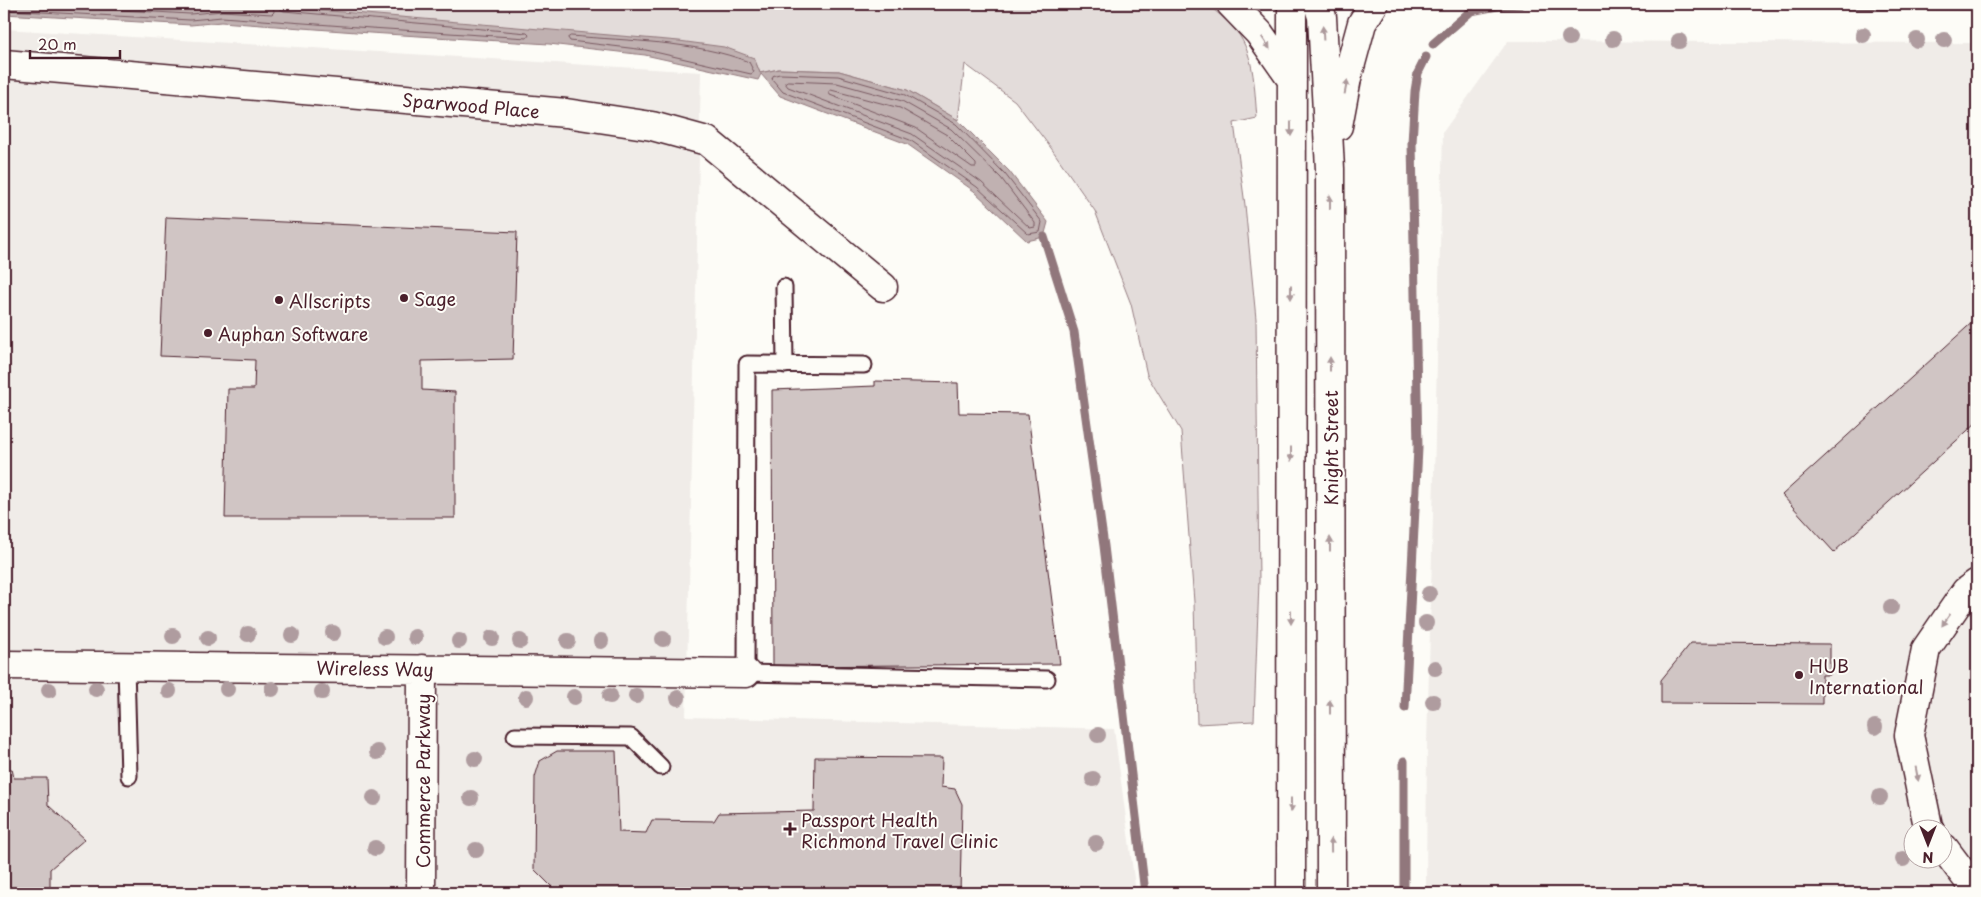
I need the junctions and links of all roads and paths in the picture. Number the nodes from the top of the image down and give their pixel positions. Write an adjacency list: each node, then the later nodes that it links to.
1 (1231, 4): 6 (main road, one-way to 6)
2 (1292, 4): 6 (main road)
3 (1318, 4): 7 (main road, Knight Street, one-way to 3)
4 (1374, 4): 7 (main road, one-way to 4)
5 (4, 64): 9 (main road, Sparwood Place)
6 (1292, 80): 25 (main road, one-way to 25)
7 (1330, 169): 26 (main road, Knight Street, one-way to 7)
8 (784, 287): 10 (lane)
9 (883, 287)
10 (785, 365): 11 (lane); 16 (lane)
11 (864, 365)
12 (1977, 583): 21 (main road, one-way to 21)
13 (4, 665): 14 (main road, Wireless Way)
14 (126, 666): 15 (main road, Wireless Way); 20 (lane)
15 (422, 669): 16 (main road, Wireless Way); 24 (main road, Commerce Parkway)
16 (746, 673): 17 (lane)
17 (1047, 679)
18 (515, 736): 19 (lane)
19 (662, 767)
20 (129, 776)
21 (1927, 820)
22 (1954, 861): 23 (main road)
23 (1977, 892)
24 (421, 893)
25 (1290, 893)
26 (1331, 893)

